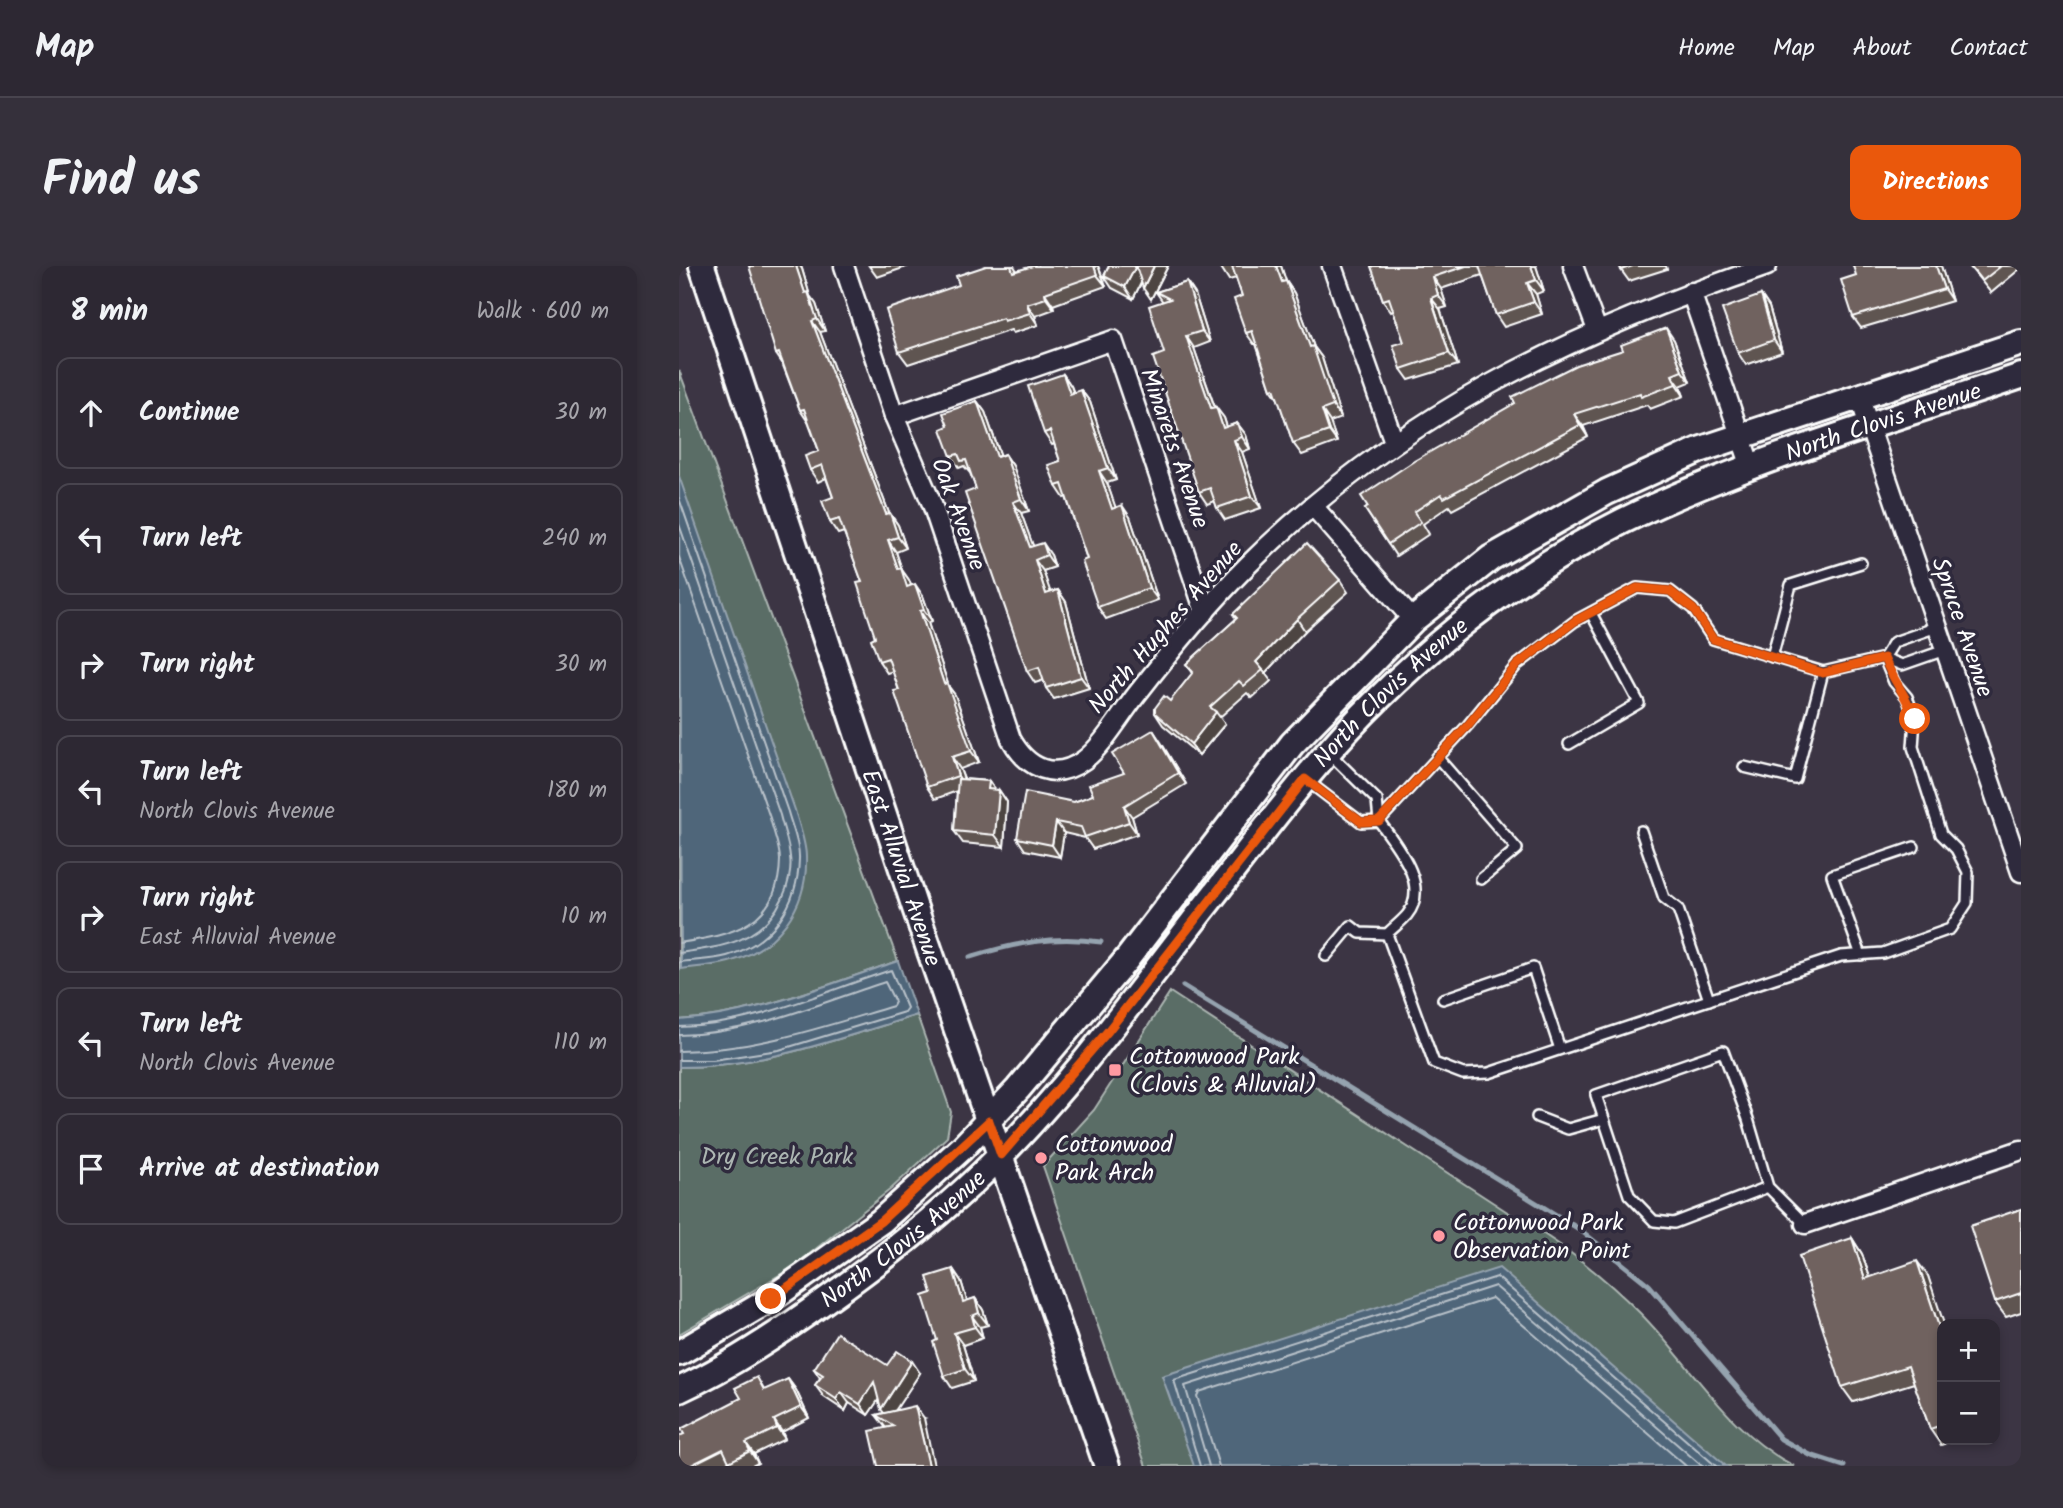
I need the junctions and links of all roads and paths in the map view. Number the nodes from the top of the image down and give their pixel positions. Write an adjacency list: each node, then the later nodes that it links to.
1 (702, 266): 45 (main road, East Alluvial Avenue)
2 (844, 266): 11 (street, Oak Avenue)
3 (1332, 266): 14 (street)
4 (1573, 266): 7 (street)
5 (1766, 266): 6 (street, North Hughes Avenue)
6 (1691, 292): 7 (street, North Hughes Avenue); 13 (street)
7 (1597, 330): 14 (street, North Hughes Avenue)
8 (2021, 342): 10 (main road, North Clovis Avenue)
9 (2021, 376): 12 (main road, North Clovis Avenue)
10 (1859, 396): 12 (street, Spruce Avenue); 13 (main road, North Clovis Avenue)
11 (894, 416): 18 (street, Minarets Avenue); 30 (street, Oak Avenue)
12 (1870, 427): 15 (main road, North Clovis Avenue); 21 (street, Spruce Avenue)
13 (1740, 435): 15 (street); 20 (main road, North Clovis Avenue)
14 (1394, 442): 16 (street, North Hughes Avenue)
15 (1751, 467): 27 (main road, North Clovis Avenue)
16 (1313, 506): 18 (street, North Hughes Avenue); 20 (street)
17 (1861, 562): 23 (lane)
18 (1205, 612): 30 (street, North Hughes Avenue)
19 (1591, 613): 23 (lane); 26 (lane); 28 (lane)
20 (1413, 620): 31 (main road); 45 (main road, North Clovis Avenue)
21 (1937, 627): 22 (street, Spruce Avenue); 24 (lane)
22 (1944, 650): 24 (lane); 35 (street, Spruce Avenue)
23 (1772, 657): 25 (lane)
24 (1884, 658): 25 (lane); 38 (lane)
25 (1823, 673): 29 (lane)
26 (1569, 744)
27 (1328, 752): 31 (main road, North Clovis Avenue); 32 (lane)
28 (1437, 757): 32 (lane); 36 (lane)
29 (1744, 767)
30 (1039, 770)
31 (1305, 779): 32 (lane); 47 (main road, North Clovis Avenue)
32 (1379, 821): 37 (lane)
33 (1641, 831): 41 (lane)
34 (1914, 847): 38 (lane)
35 (2021, 873)
36 (1481, 879)
37 (1387, 934): 39 (lane); 42 (lane)
38 (1861, 955): 41 (lane)
39 (1325, 956)
40 (1443, 999): 42 (lane)
41 (1709, 1000): 42 (lane)
42 (1560, 1049)
43 (1537, 1117): 44 (lane)
44 (1604, 1119): 48 (lane); 48 (lane)
45 (989, 1121): 47 (main road, East Alluvial Avenue); 50 (main road, North Clovis Avenue)
46 (2021, 1150): 49 (street)
47 (1001, 1155): 51 (main road, North Clovis Avenue); 52 (main road, East Alluvial Avenue)
48 (1767, 1187): 49 (lane)
49 (1805, 1224)
50 (679, 1353)
51 (679, 1390)
52 (1107, 1466)

